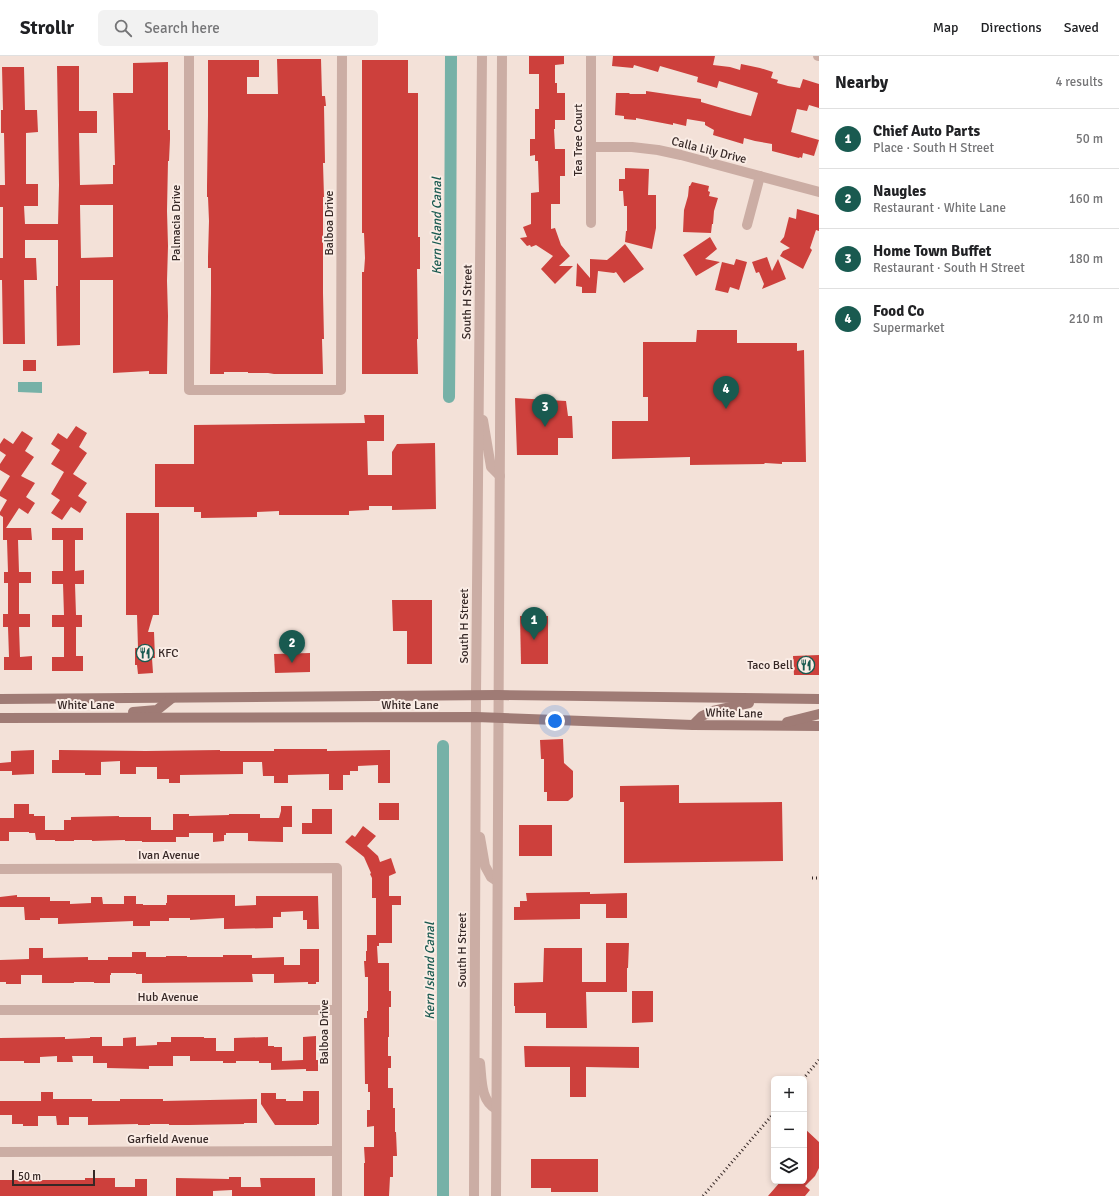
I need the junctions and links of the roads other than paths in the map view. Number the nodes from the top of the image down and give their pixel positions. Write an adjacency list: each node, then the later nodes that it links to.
1 (189, 56): 11 (street, Palmacia Drive)
2 (342, 56): 11 (street, Balboa Drive)
3 (482, 56): 12 (street, South H Street)
4 (502, 56): 13 (street)
5 (591, 56): 6 (street, Tea Tree Court)
6 (591, 147): 7 (street, Calla Lily Drive); 9 (street, Tea Tree Court)
7 (760, 176): 8 (street, Calla Lily Drive); 10 (street)
8 (819, 192)
9 (591, 224)
10 (747, 225)
11 (342, 390)
12 (479, 390): 13 (street); 14 (street, South H Street)
13 (500, 476): 15 (street)
14 (476, 695): 15 (main road, White Lane); 17 (main road, White Lane); 21 (street, South H Street)
15 (498, 695): 18 (main road, White Lane); 24 (street)
16 (0, 698): 17 (main road, White Lane)
17 (172, 698): 23 (main road)
18 (767, 699): 19 (main road, White Lane); 25 (main road)
19 (819, 700)
20 (819, 714): 26 (main road)
21 (476, 717): 23 (main road, White Lane); 24 (main road, White Lane); 28 (street, South H Street)
22 (0, 718): 23 (main road, White Lane)
23 (64, 718)
24 (498, 718): 25 (main road, White Lane); 31 (street)
25 (693, 725): 26 (main road, White Lane)
26 (770, 726): 27 (main road, White Lane)
27 (819, 726)
28 (476, 809): 31 (street); 34 (street, South H Street)
29 (0, 868): 30 (street, Ivan Avenue)
30 (337, 868): 33 (street, Balboa Drive)
31 (497, 881): 35 (street)
32 (0, 1010): 33 (street, Hub Avenue)
33 (337, 1010): 36 (street, Balboa Drive)
34 (475, 1028): 35 (street); 39 (street, South H Street)
35 (496, 1109): 40 (street)
36 (337, 1151): 37 (street, Garfield Avenue); 38 (street, Balboa Drive)
37 (0, 1152)
38 (337, 1196)
39 (474, 1196)
40 (496, 1196)

